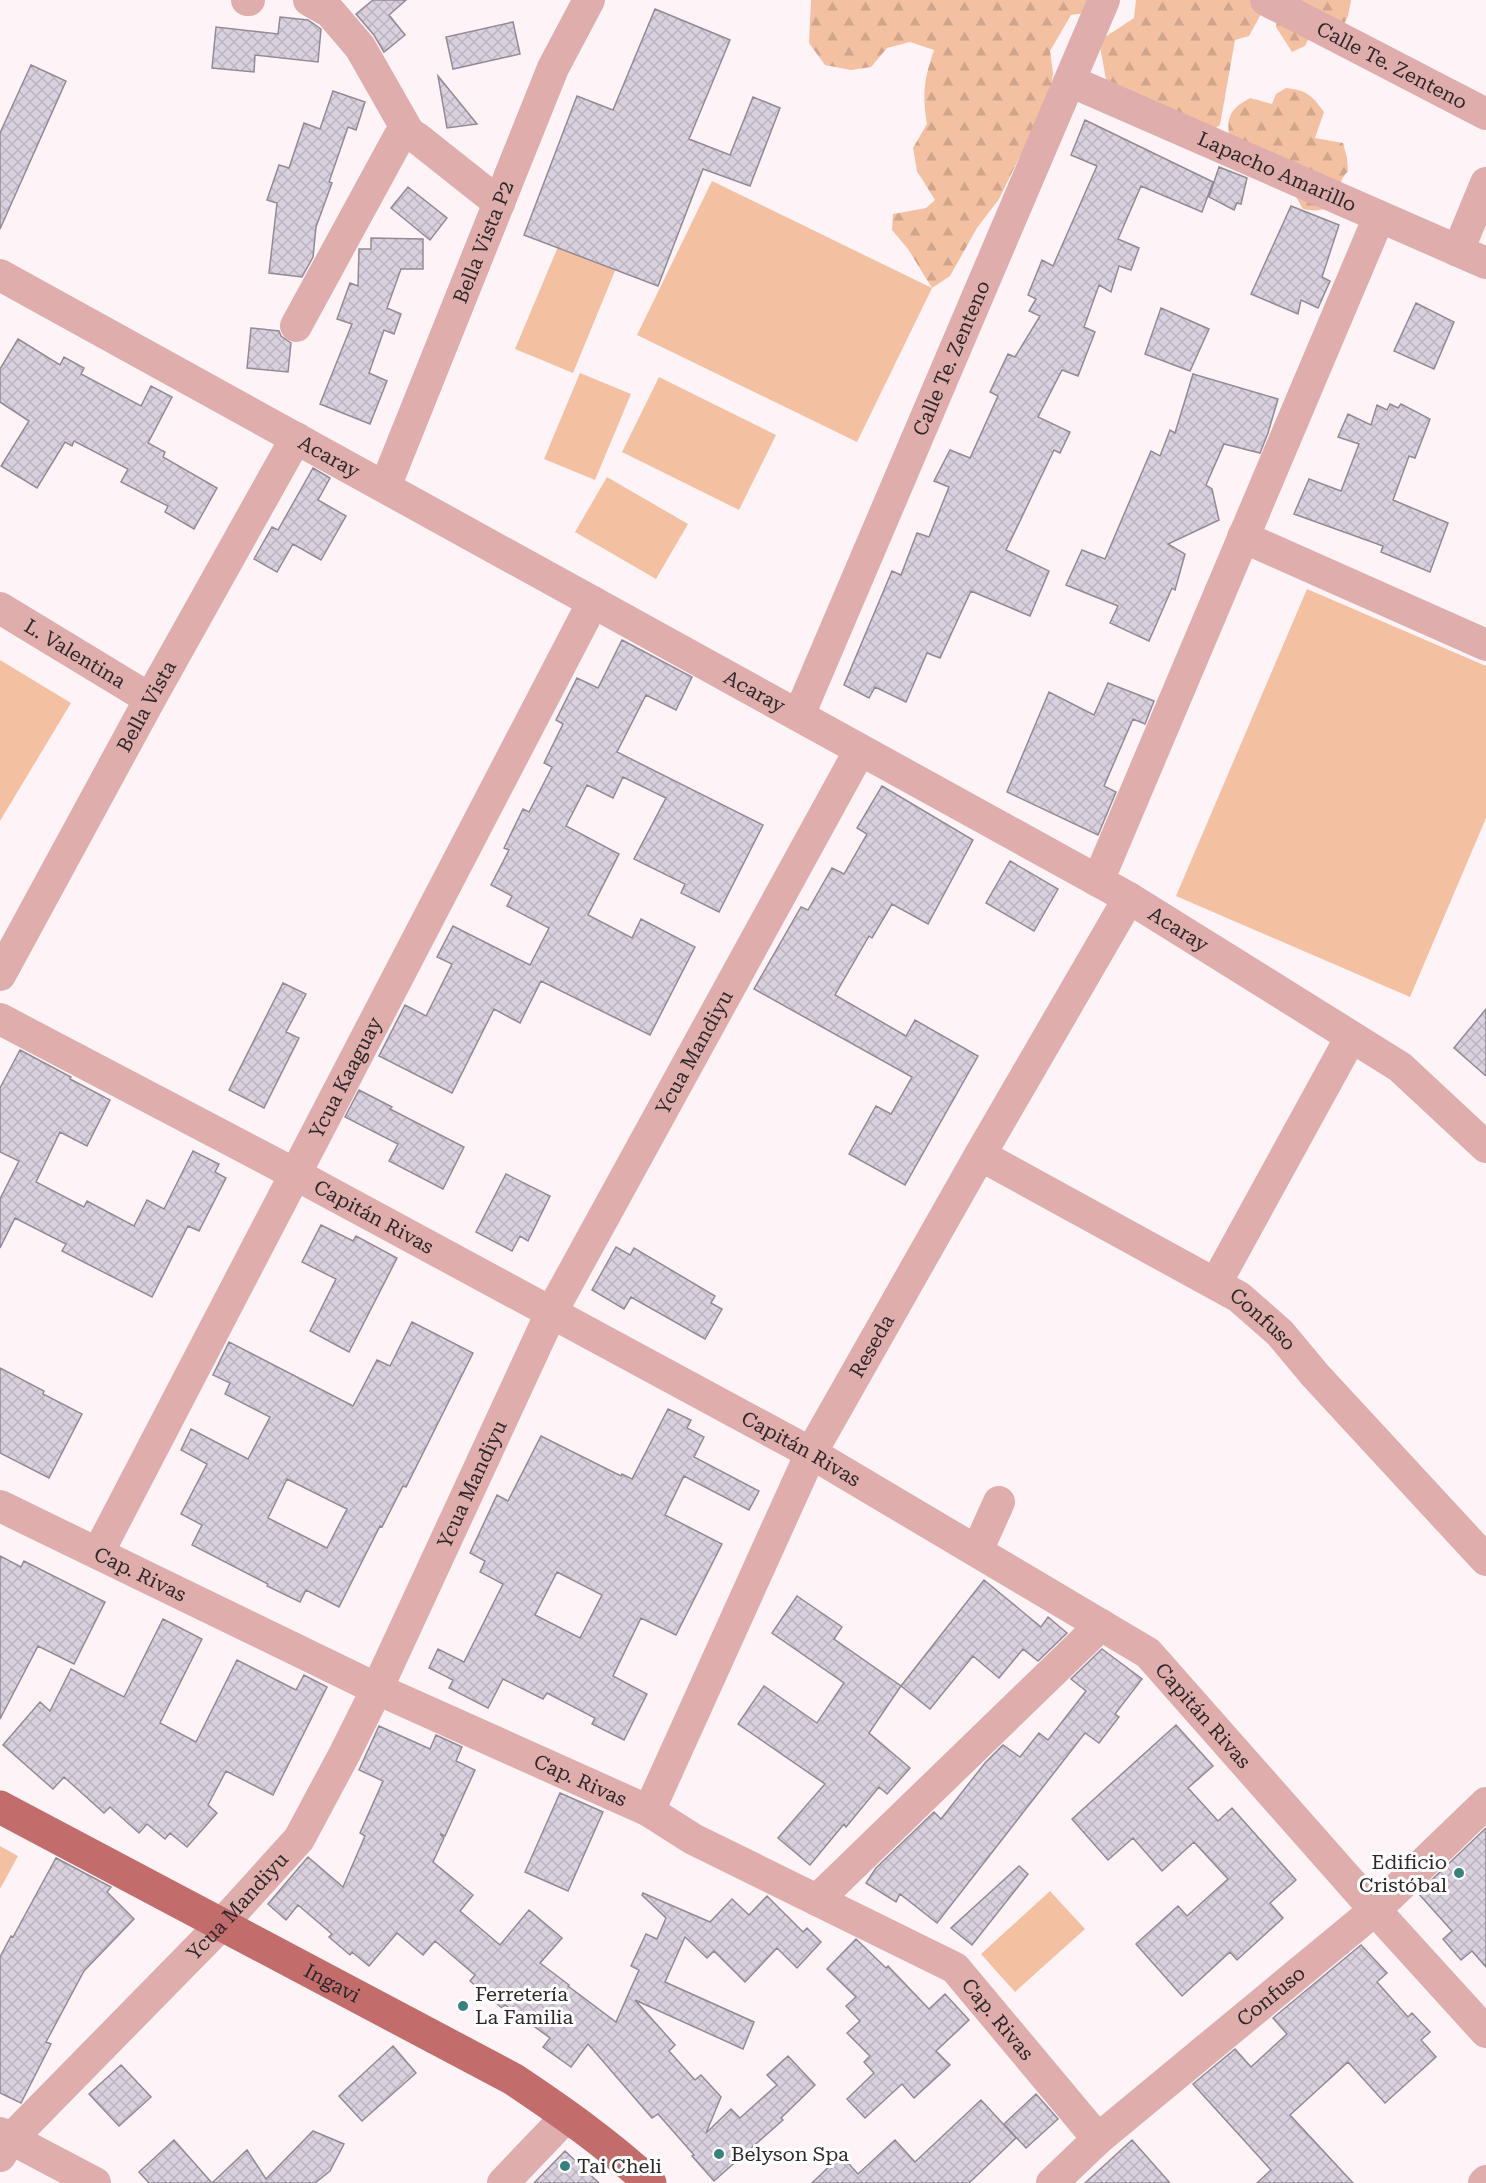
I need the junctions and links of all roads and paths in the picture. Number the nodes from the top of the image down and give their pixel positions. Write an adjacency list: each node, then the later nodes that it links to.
1 (309, 0): 7 (street)
2 (589, 0): 9 (street, Bella Vista P2)
3 (1104, 0): 5 (street, Calle Te. Zenteno)
4 (1266, 0): 6 (street, Calle Te. Zenteno)
5 (1070, 81): 10 (street, Lapacho Amarillo); 22 (street, Calle Te. Zenteno)
6 (1486, 114)
7 (409, 133): 9 (street); 14 (street)
8 (1486, 183): 11 (street)
9 (499, 202): 16 (street, Bella Vista P2)
10 (1379, 217): 11 (street, Lapacho Amarillo); 17 (street)
11 (1458, 251): 12 (street, Lapacho Amarillo)
12 (1486, 263)
13 (0, 275): 15 (street, Acaray)
14 (296, 326)
15 (296, 438): 16 (street, Acaray); 21 (street, Bella Vista)
16 (385, 487): 18 (street, Acaray)
17 (1243, 537): 20 (street); 24 (street)
18 (593, 602): 22 (street, Acaray); 31 (street, Ycua Kaaguay)
19 (0, 608): 21 (street, L. Valentina)
20 (1486, 645)
21 (150, 699): 26 (street, Bella Vista)
22 (799, 715): 23 (street, Acaray)
23 (860, 750): 24 (street, Acaray); 33 (street, Ycua Mandiyu)
24 (1098, 881): 25 (street, Acaray)
25 (1129, 898): 28 (street, Acaray); 30 (street, Reseda)
26 (0, 975)
27 (0, 1019): 31 (street, Capitán Rivas)
28 (1351, 1037): 29 (street, Acaray); 32 (street)
29 (1486, 1147)
30 (980, 1155): 32 (street, Confuso); 34 (street, Reseda)
31 (295, 1174): 33 (street, Capitán Rivas); 38 (street, Ycua Kaaguay)
32 (1216, 1283): 39 (street, Confuso)
33 (551, 1313): 34 (street, Capitán Rivas); 41 (street, Ycua Mandiyu)
34 (812, 1453): 37 (street, Capitán Rivas); 44 (street, Reseda)
35 (999, 1503): 37 (street)
36 (0, 1506): 38 (street, Cap. Rivas)
37 (977, 1551): 40 (street, Capitán Rivas)
38 (98, 1553): 41 (street, Cap. Rivas)
39 (1486, 1560)
40 (1101, 1625): 45 (street); 46 (street, Capitán Rivas)
41 (377, 1689): 44 (street, Cap. Rivas); 47 (street, Ycua Mandiyu)
42 (1486, 1803): 46 (street, Confuso)
43 (0, 1807): 47 (main road, Ingavi)
44 (649, 1811): 45 (street, Cap. Rivas)
45 (817, 1900): 50 (street, Cap. Rivas)
46 (1375, 1910): 48 (street, Capitán Rivas); 50 (street, Confuso)
47 (222, 1924): 49 (main road, Ingavi); 51 (street, Ycua Mandiyu)
48 (1486, 2032)
49 (567, 2116): 53 (street); 54 (main road, Ingavi)
50 (1098, 2139): 55 (street, Confuso)
51 (4, 2143): 52 (street)
52 (95, 2183)
53 (503, 2183)
54 (650, 2183)
55 (1052, 2183)

